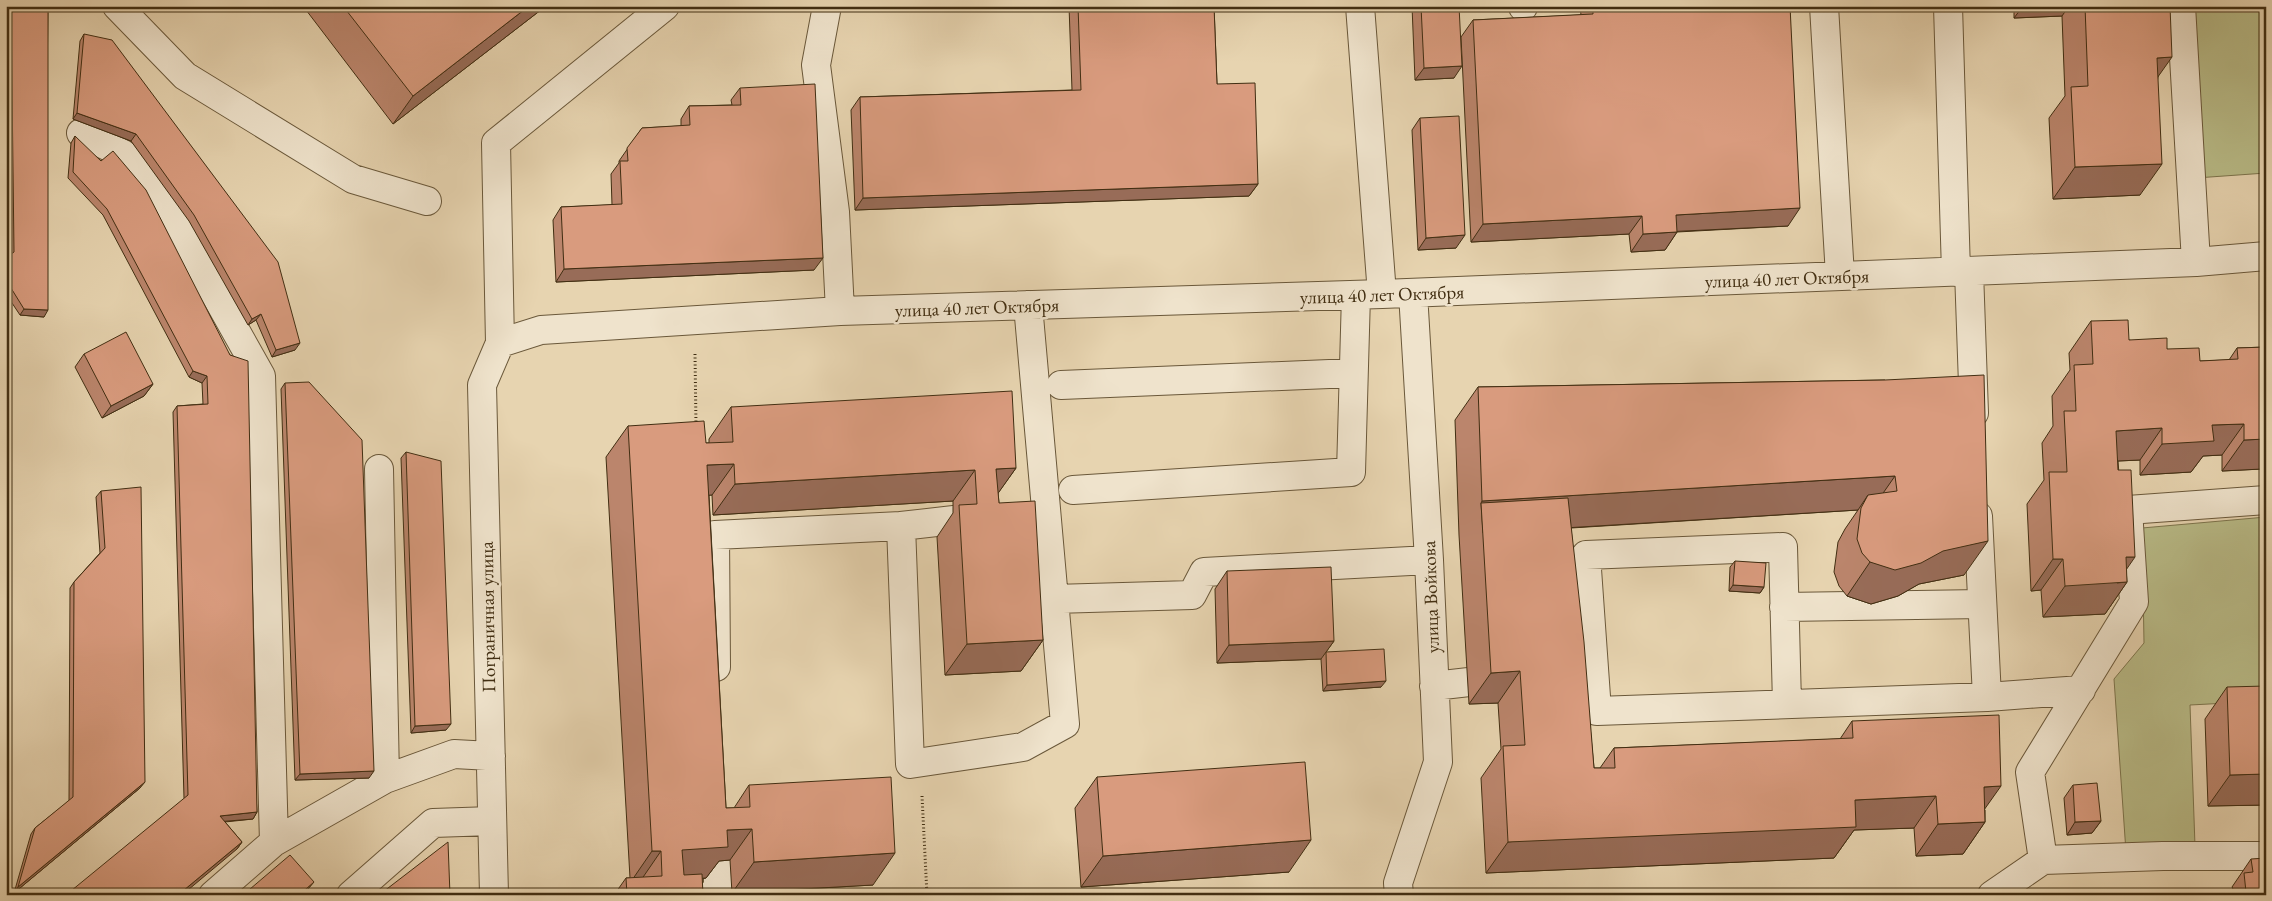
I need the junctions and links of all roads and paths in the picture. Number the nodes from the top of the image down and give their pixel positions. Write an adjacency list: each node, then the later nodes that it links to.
1 (118, 6): 9 (street)
2 (665, 6): 19 (street)
3 (827, 6): 17 (street)
4 (1360, 6): 15 (street)
5 (1824, 6): 13 (street)
6 (1948, 6): 12 (street)
7 (2181, 6): 11 (street)
8 (81, 133): 44 (street)
9 (427, 201)
10 (2266, 256): 11 (street, улица 40 лет Октября)
11 (2196, 262): 12 (street, улица 40 лет Октября)
12 (1962, 271): 13 (street, улица 40 лет Октября); 23 (street)
13 (1840, 276): 14 (street, улица 40 лет Октября)
14 (1413, 293): 15 (street, улица 40 лет Октября); 30 (street, улица Войкова)
15 (1369, 294): 16 (street, улица 40 лет Октября); 20 (street)
16 (1028, 305): 17 (street, улица 40 лет Октября); 31 (street)
17 (840, 311): 18 (street, улица 40 лет Октября)
18 (694, 321): 19 (street, улица 40 лет Октября); 22 (path)
19 (500, 343): 40 (street, Пограничная улица)
20 (1353, 373): 21 (street); 26 (street)
21 (1062, 386)
22 (696, 426)
23 (1975, 438)
24 (379, 469): 42 (street)
25 (1977, 487): 32 (street)
26 (1073, 490)
27 (2266, 500): 36 (street)
28 (954, 520): 29 (street)
29 (901, 526): 37 (street); 41 (street)
30 (1429, 560): 31 (street); 35 (street, улица Войкова)
31 (1054, 599): 41 (street)
32 (1982, 604): 33 (street); 38 (street)
33 (1784, 607): 39 (street); 39 (street)
34 (1469, 682): 35 (street)
35 (1434, 686): 53 (street, улица Войкова)
36 (2080, 690): 38 (street); 46 (street)
37 (717, 692)
38 (1987, 697): 39 (street)
39 (1787, 704)
40 (491, 756): 42 (street); 43 (street, Пограничная улица)
41 (920, 762): 52 (path)
42 (384, 779): 44 (street)
43 (492, 821): 49 (street); 50 (street, Пограничная улица)
44 (274, 842): 48 (street)
45 (2266, 856): 46 (street)
46 (2043, 860): 54 (street)
47 (718, 861): 51 (street)
48 (213, 895)
49 (351, 895)
50 (494, 895)
51 (710, 895)
52 (928, 895)
53 (1399, 895)
54 (1992, 895)

